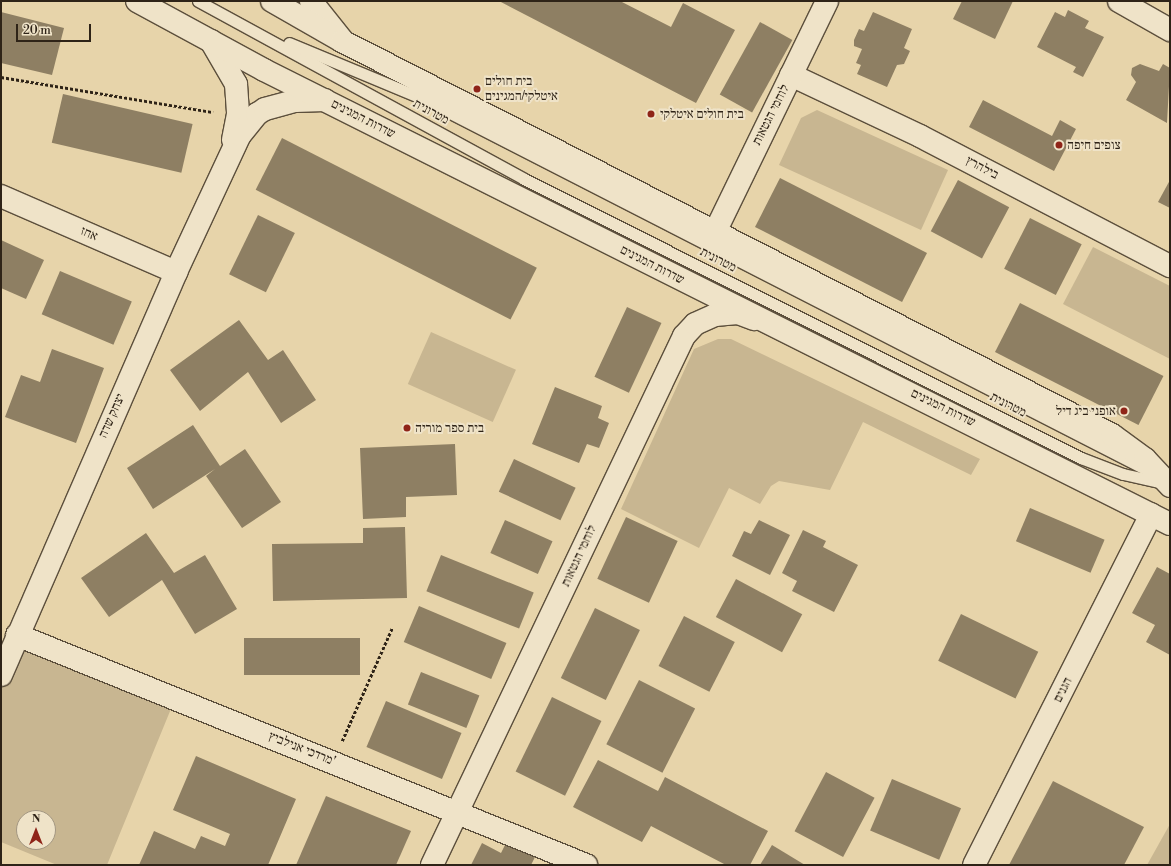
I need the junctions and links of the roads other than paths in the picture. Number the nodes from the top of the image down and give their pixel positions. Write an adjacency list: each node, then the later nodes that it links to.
1 (137, 1): 9 (street, שדרות המגינים)
2 (198, 1): 8 (lane, מטרונית)
3 (272, 1): 10 (street)
4 (311, 1): 10 (street)
5 (827, 1): 11 (street, לוחמי הגטאות)
6 (1119, 1): 7 (street)
7 (1170, 30)
8 (267, 37): 19 (lane, מטרונית); 19 (lane, מטרונית)
9 (211, 41): 12 (street, שדרות המגינים); 13 (street, יצחק שדה)
10 (342, 41): 15 (street)
11 (792, 74): 15 (street, לוחמי הגטאות); 16 (street, בילהרץ)
12 (325, 100): 13 (street, יצחק שדה); 18 (street, שדרות המגינים)
13 (228, 159): 17 (street, יצחק שדה)
14 (1, 196): 17 (street, אחז)
15 (716, 230): 19 (street)
16 (1170, 266)
17 (176, 272): 22 (street, יצחק שדה)
18 (772, 326): 20 (street, שדרות המגינים); 24 (street, לוחמי הגטאות)
19 (1169, 482)
20 (1151, 514): 21 (street, שדרות המגינים); 27 (street, הגנים)
21 (1170, 524)
22 (17, 635): 23 (street, יצחק שדה); 24 (street, מרדכי אנילביץ')
23 (1, 675)
24 (457, 812): 25 (street, לוחמי הגטאות); 26 (street, מרדכי אנילביץ')
25 (432, 865)
26 (586, 865)
27 (974, 865)

